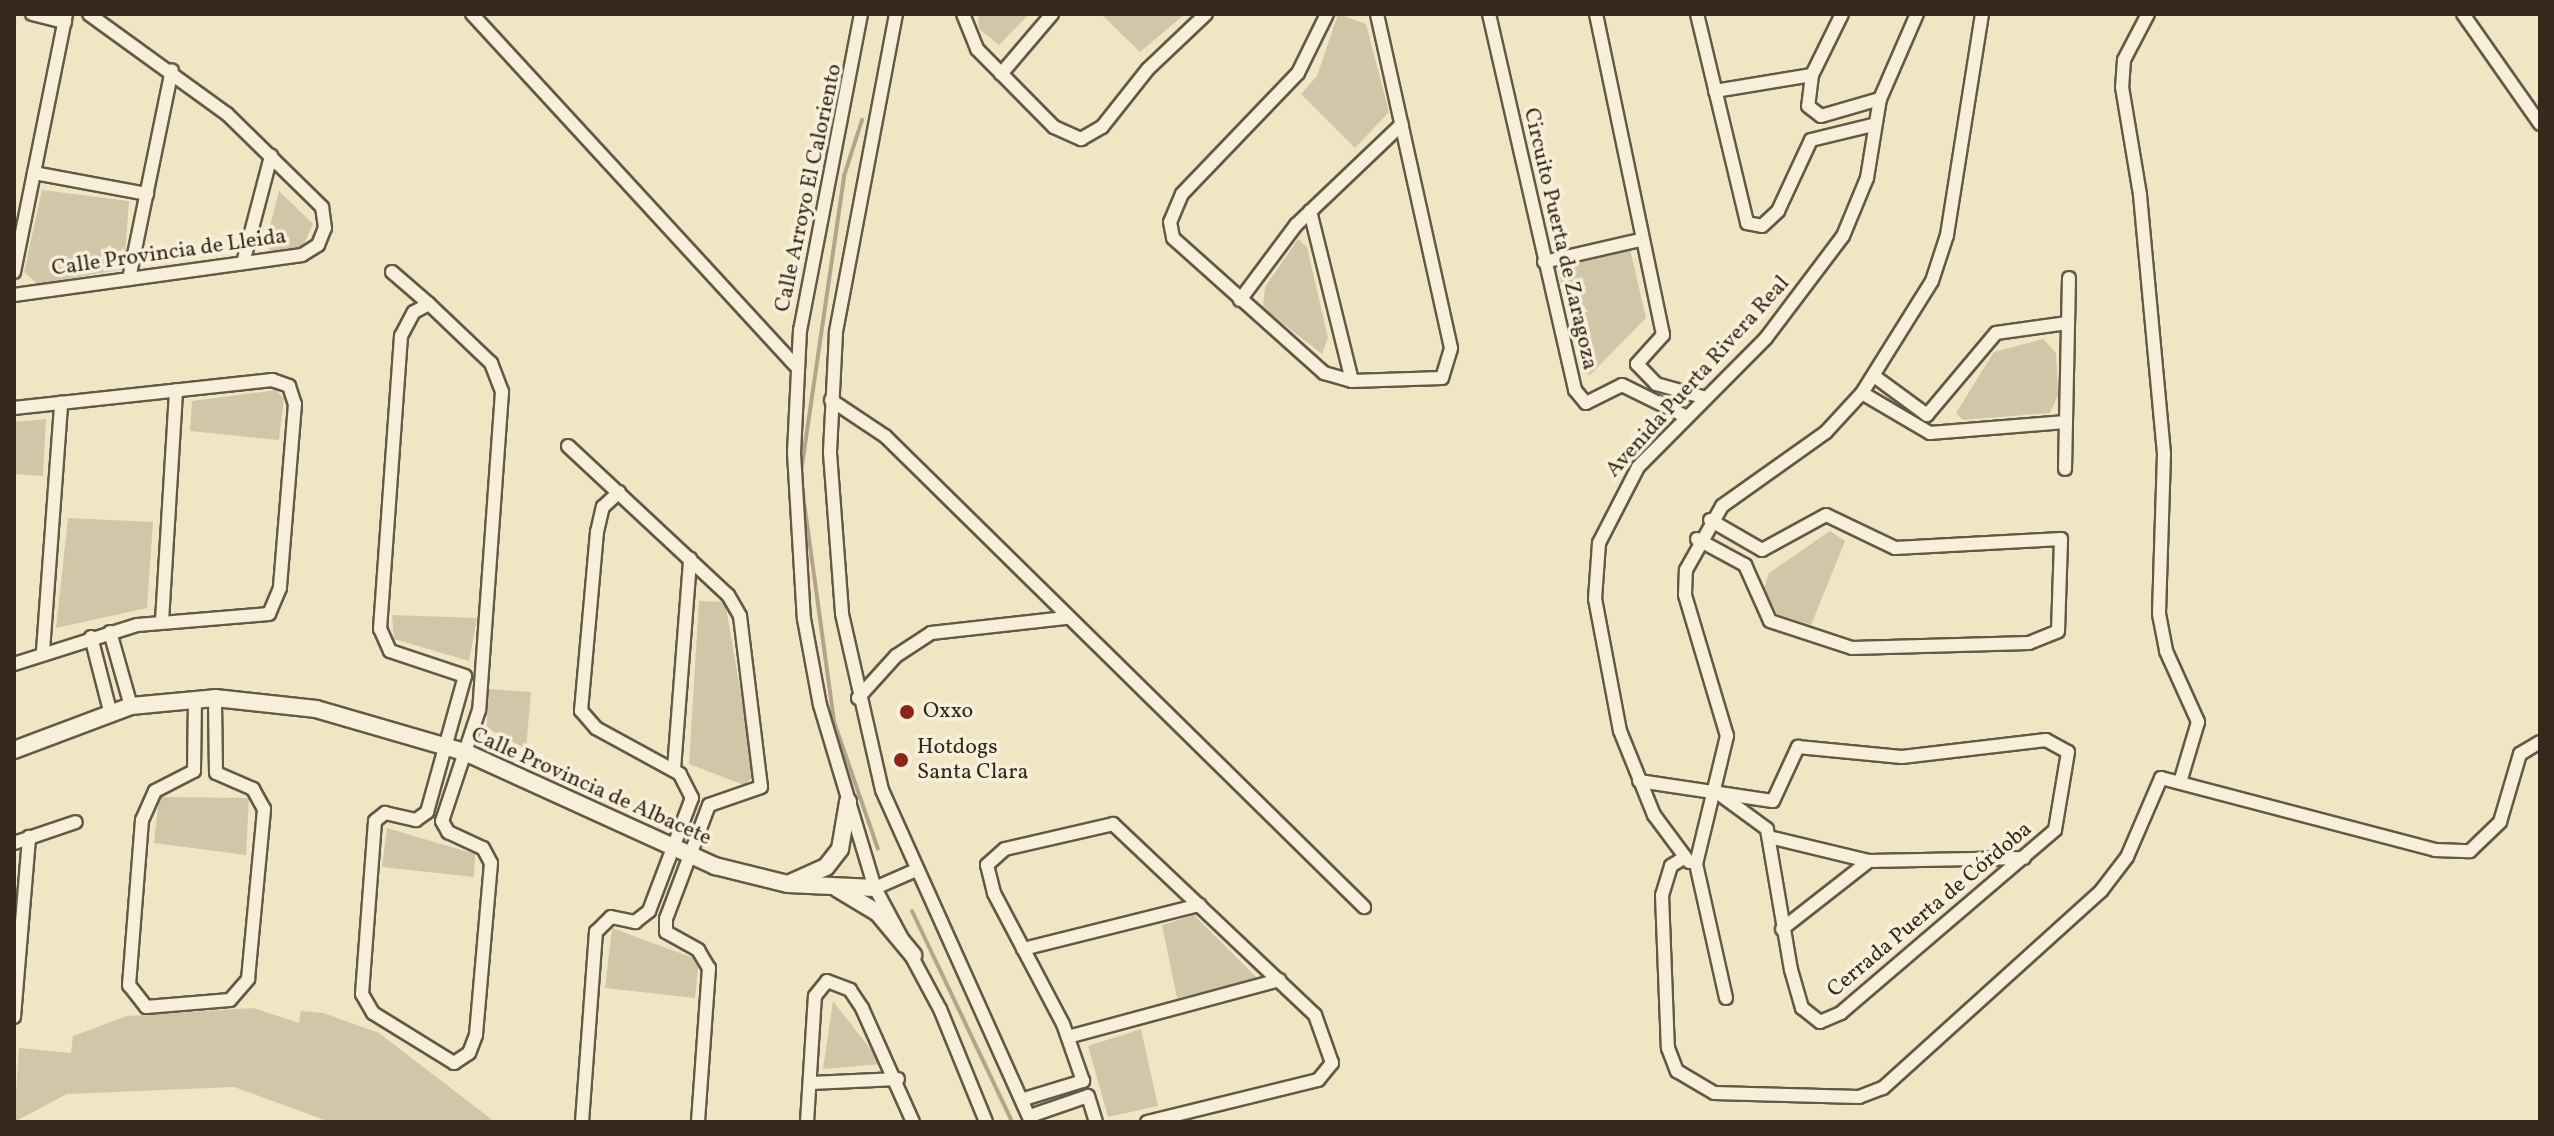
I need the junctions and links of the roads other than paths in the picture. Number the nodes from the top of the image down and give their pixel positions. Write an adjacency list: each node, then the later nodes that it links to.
1 (32, 14): 19 (street)
2 (89, 14): 20 (street, Calle Provincia de Lleida)
3 (472, 14): 43 (street)
4 (861, 14): 43 (street, Calle Arroyo El Caloriento)
5 (896, 14): 49 (street)
6 (963, 14): 21 (street)
7 (1052, 14): 21 (street)
8 (1206, 14): 21 (street)
9 (1327, 14): 40 (street)
10 (1377, 14): 25 (street)
11 (1489, 14): 33 (street, Circuito Puerta de Zaragoza)
12 (1596, 14): 32 (street)
13 (1697, 14): 23 (street)
14 (1842, 14): 22 (street)
15 (1917, 14): 24 (street, Avenida Puerta Rivera Real)
16 (1982, 14): 44 (street)
17 (2148, 14): 78 (street)
18 (2463, 14): 26 (street)
19 (66, 18): 29 (street)
20 (172, 70): 28 (street, Calle Provincia de Lleida); 30 (street)
21 (1001, 74)
22 (1812, 75): 23 (street); 24 (street)
23 (1715, 91): 27 (street)
24 (1880, 99): 27 (street, Avenida Puerta Rivera Real)
25 (1402, 124): 31 (street); 45 (street)
26 (2540, 124)
27 (1873, 125): 48 (street, Avenida Puerta Rivera Real)
28 (271, 156): 34 (street); 34 (street, Calle Provincia de Lleida)
29 (34, 173): 30 (street); 35 (street)
30 (147, 194): 38 (street)
31 (1310, 211): 40 (street); 45 (street)
32 (1640, 240): 33 (street); 48 (street)
33 (1544, 262): 52 (street, Circuito Puerta de Zaragoza)
34 (243, 263): 38 (street, Calle Provincia de Lleida)
35 (14, 272)
36 (392, 272): 41 (street)
37 (2069, 278): 42 (street)
38 (129, 279): 39 (street, Calle Provincia de Lleida)
39 (14, 295)
40 (1240, 300): 45 (street)
41 (429, 304): 66 (street); 67 (street)
42 (2067, 323): 44 (street); 53 (street)
43 (797, 368): 81 (street, Calle Arroyo El Caloriento)
44 (1874, 376): 47 (street)
45 (1352, 381)
46 (176, 390): 50 (street); 61 (street); 61 (street)
47 (1862, 393): 53 (street); 57 (street)
48 (1706, 398): 52 (street, Avenida Puerta Rivera Real)
49 (831, 400): 60 (street); 69 (street)
50 (61, 403): 51 (street); 64 (street)
51 (14, 408)
52 (1687, 417): 79 (street, Avenida Puerta Rivera Real)
53 (2066, 422): 55 (street)
54 (568, 446): 56 (street)
55 (2065, 469)
56 (619, 492): 59 (street); 77 (street)
57 (1710, 520): 58 (street); 58 (street)
58 (1697, 539): 80 (street)
59 (690, 559): 77 (street); 86 (street)
60 (1065, 618): 69 (street); 96 (street)
61 (162, 621): 62 (street)
62 (110, 632): 63 (street); 71 (street)
63 (91, 637): 64 (street); 72 (street)
64 (43, 651): 65 (street)
65 (14, 664)
66 (481, 674): 67 (street); 76 (street)
67 (465, 676): 74 (street)
68 (215, 698): 70 (street, Calle Provincia de Albacete); 70 (street); 74 (street, Calle Provincia de Albacete)
69 (858, 698): 91 (street)
70 (195, 699): 71 (street, Calle Provincia de Albacete)
71 (131, 706): 72 (street, Calle Provincia de Albacete)
72 (110, 711): 75 (street, Calle Provincia de Albacete)
73 (2540, 742): 78 (street)
74 (449, 747): 76 (street, Calle Provincia de Albacete); 76 (street)
75 (14, 750)
76 (467, 753): 86 (street, Calle Provincia de Albacete)
77 (674, 769): 86 (street)
78 (2181, 779): 88 (street)
79 (1639, 781): 80 (street); 88 (street, Avenida Puerta Rivera Real)
80 (1717, 795): 84 (street); 87 (street, Cerrada Puerta de Córdoba); 90 (street)
81 (848, 802): 92 (street); 93 (street, Calle Arroyo El Caloriento)
82 (76, 822): 83 (street)
83 (29, 837): 85 (street); 101 (street)
84 (1769, 837): 89 (street); 97 (street, Cerrada Puerta de Córdoba)
85 (14, 843)
86 (681, 853): 92 (street, Calle Provincia de Albacete); 111 (street); 112 (street)
87 (2024, 858): 89 (street); 97 (street, Cerrada Puerta de Córdoba)
88 (1682, 859): 90 (street)
89 (1869, 861): 97 (street)
90 (1696, 864): 102 (street)
91 (916, 870): 93 (street); 109 (street)
92 (788, 884): 94 (street, Calle Provincia de Albacete)
93 (875, 888): 94 (street, Calle Provincia de Albacete); 99 (street, Calle Arroyo El Caloriento)
94 (837, 889): 99 (street)
95 (1200, 905): 98 (street); 98 (street); 100 (street)
96 (1364, 907)
97 (1782, 929)
98 (1023, 949): 104 (street)
99 (913, 955): 115 (street, Calle Arroyo El Caloriento)
100 (1279, 980): 104 (street); 117 (street)
101 (15, 990): 103 (street)
102 (1726, 998)
103 (14, 1017)
104 (1068, 1037): 106 (street)
105 (898, 1079): 107 (street); 107 (street); 114 (street)
106 (1083, 1081): 108 (street); 109 (street)
107 (811, 1083): 113 (street)
108 (1088, 1096): 110 (street); 116 (street)
109 (1024, 1099): 110 (street)
110 (1031, 1119)
111 (582, 1122)
112 (698, 1122)
113 (807, 1122)
114 (913, 1122)
115 (986, 1122)
116 (1096, 1122)
117 (1147, 1122)

